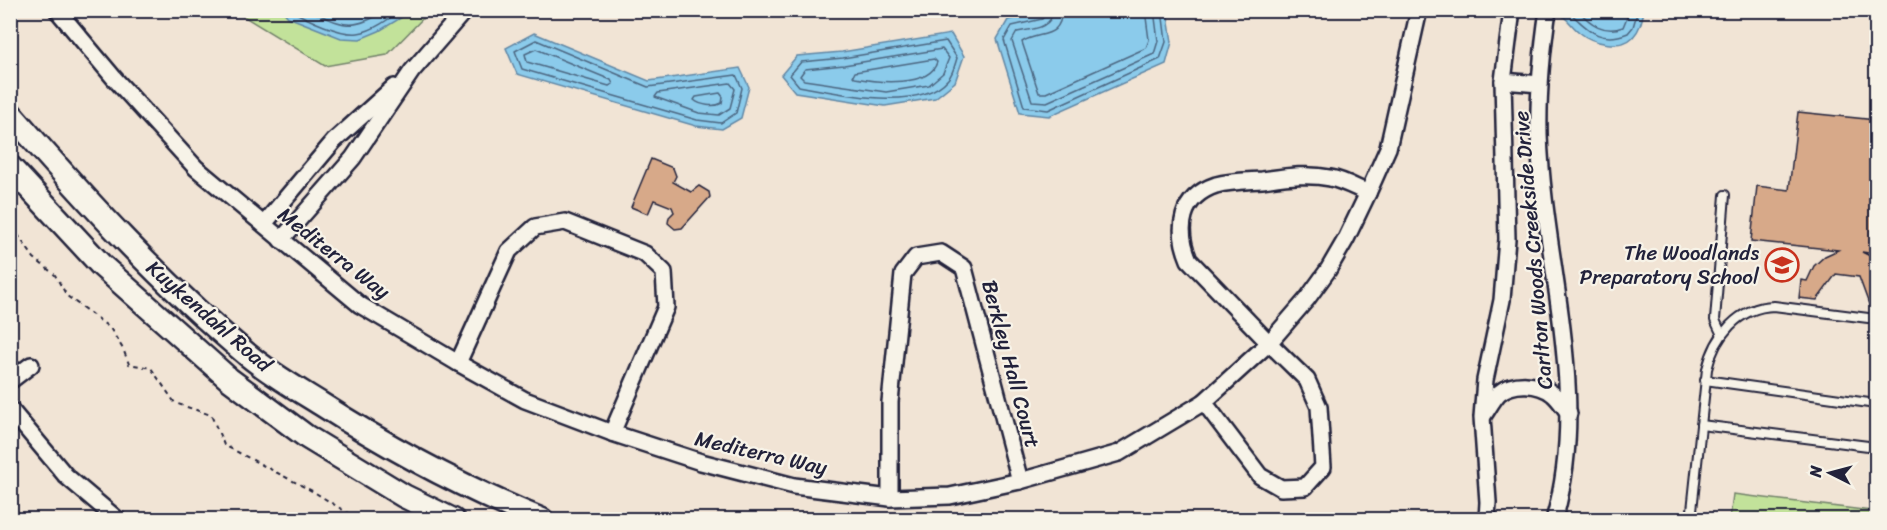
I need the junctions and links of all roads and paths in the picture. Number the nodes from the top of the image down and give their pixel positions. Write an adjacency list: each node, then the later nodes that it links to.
1 (57, 10): 13 (street, Mediterra Way)
2 (465, 10): 6 (street)
3 (1419, 10): 11 (street, Mediterra Way)
4 (1512, 10): 7 (street, Carlton Woods Creekside Drive)
5 (1548, 10): 8 (street, Carlton Woods Creekside Drive)
6 (412, 71): 13 (street); 15 (street)
7 (1503, 81): 8 (street, Carlton Woods Creekside Drive); 27 (street, Carlton Woods Creekside Drive)
8 (1540, 84): 26 (street, Carlton Woods Creekside Drive)
9 (10, 113): 36 (main road, Kuykendahl Road)
10 (10, 167): 35 (main road, Kuykendahl Road)
11 (1368, 194): 18 (street, Mediterra Way); 18 (street)
12 (1725, 195): 17 (lane)
13 (264, 224): 15 (street, Mediterra Way)
14 (10, 229): 34 (path)
15 (281, 240): 19 (street, Mediterra Way)
16 (1876, 320): 17 (lane)
17 (1722, 335): 21 (lane)
18 (1269, 343): 23 (street, Mediterra Way); 23 (street)
19 (458, 363): 29 (street, Mediterra Way); 29 (street)
20 (31, 365): 22 (street)
21 (1706, 380): 24 (lane); 28 (lane)
22 (10, 381)
23 (1204, 402): 31 (street, Mediterra Way)
24 (1876, 404)
25 (10, 409): 33 (street)
26 (1569, 413): 27 (street, Carlton Woods Creekside Drive); 38 (street, Carlton Woods Creekside Drive)
27 (1482, 417): 37 (street, Carlton Woods Creekside Drive)
28 (1701, 424): 30 (lane); 39 (lane)
29 (612, 433): 32 (street, Mediterra Way)
30 (1876, 447)
31 (1020, 481): 32 (street, Mediterra Way); 32 (street, Berkley Hall Court)
32 (890, 498)
33 (118, 519)
34 (358, 519)
35 (453, 519)
36 (542, 519)
37 (1487, 519)
38 (1554, 519)
39 (1691, 519)

